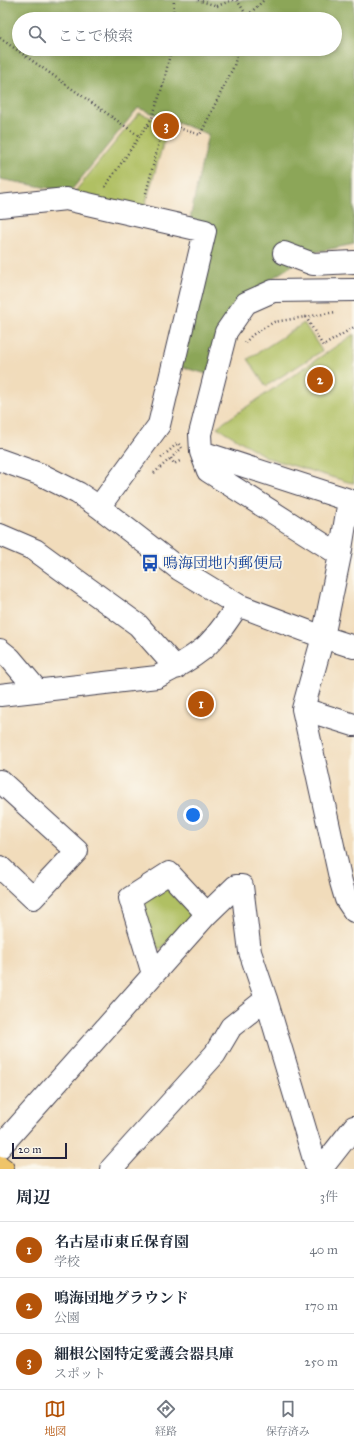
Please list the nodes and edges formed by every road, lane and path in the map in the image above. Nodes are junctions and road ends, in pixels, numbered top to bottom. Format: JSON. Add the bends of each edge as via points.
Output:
{"nodes":[{"id":1,"x":174,"y":0,"type":"edge"},
{"id":2,"x":198,"y":0,"type":"edge"},
{"id":3,"x":233,"y":0,"type":"edge"},
{"id":4,"x":237,"y":0,"type":"edge"},
{"id":5,"x":264,"y":0,"type":"edge"},
{"id":6,"x":173,"y":12,"type":"edge"},
{"id":7,"x":244,"y":12,"type":"edge"},
{"id":8,"x":252,"y":12,"type":"edge"},
{"id":9,"x":0,"y":38,"type":"edge"},
{"id":10,"x":12,"y":46,"type":"edge"},
{"id":11,"x":26,"y":56,"type":"edge"},
{"id":12,"x":169,"y":56,"type":"edge"},
{"id":13,"x":236,"y":56,"type":"edge"},
{"id":14,"x":148,"y":125,"type":"junction"},
{"id":15,"x":162,"y":130,"type":"junction"},
{"id":16,"x":139,"y":136,"type":"junction"},
{"id":17,"x":144,"y":201,"type":"dead end"},
{"id":18,"x":0,"y":206,"type":"edge"},
{"id":19,"x":99,"y":206,"type":"junction"},
{"id":20,"x":284,"y":253,"type":"dead end"},
{"id":21,"x":354,"y":262,"type":"edge"},
{"id":22,"x":354,"y":290,"type":"edge"},
{"id":23,"x":340,"y":311,"type":"dead end"},
{"id":24,"x":306,"y":316,"type":"junction"},
{"id":25,"x":354,"y":327,"type":"edge"},
{"id":26,"x":241,"y":347,"type":"dead end"},
{"id":27,"x":201,"y":452,"type":"junction"},
{"id":28,"x":171,"y":458,"type":"junction"},
{"id":29,"x":161,"y":459,"type":"dead end"},
{"id":30,"x":0,"y":460,"type":"edge"},
{"id":31,"x":154,"y":473,"type":"dead end"},
{"id":32,"x":99,"y":507,"type":"junction"},
{"id":33,"x":0,"y":535,"type":"edge"},
{"id":34,"x":340,"y":555,"type":"junction"},
{"id":35,"x":238,"y":605,"type":"junction"},
{"id":36,"x":323,"y":637,"type":"junction"},
{"id":37,"x":354,"y":647,"type":"edge"},
{"id":38,"x":0,"y":650,"type":"edge"},
{"id":39,"x":176,"y":668,"type":"junction"},
{"id":40,"x":37,"y":690,"type":"junction"},
{"id":41,"x":0,"y":694,"type":"edge"},
{"id":42,"x":303,"y":709,"type":"junction"},
{"id":43,"x":354,"y":725,"type":"edge"},
{"id":44,"x":0,"y":781,"type":"edge"},
{"id":45,"x":0,"y":867,"type":"edge"},
{"id":46,"x":354,"y":911,"type":"edge"},
{"id":47,"x":207,"y":914,"type":"junction"},
{"id":48,"x":153,"y":974,"type":"junction"},
{"id":49,"x":266,"y":999,"type":"junction"},
{"id":50,"x":354,"y":1127,"type":"edge"},
{"id":51,"x":0,"y":1147,"type":"edge"},
{"id":52,"x":0,"y":1167,"type":"edge"},
{"id":53,"x":3,"y":1169,"type":"edge"},
{"id":54,"x":111,"y":1169,"type":"edge"},
{"id":55,"x":317,"y":1169,"type":"edge"},
{"id":56,"x":321,"y":1169,"type":"edge"}],
"edges":[{"from":1,"to":6,"type":"path"},
{"from":2,"to":3,"type":"path","via":[[217,6]]},
{"from":4,"to":7,"type":"path"},
{"from":5,"to":8,"type":"path"},
{"from":9,"to":10,"type":"path"},
{"from":11,"to":16,"type":"path"},
{"from":12,"to":14,"type":"path","via":[[164,82]]},
{"from":13,"to":15,"type":"path","via":[[234,66],[200,135],[164,123]]},
{"from":14,"to":15,"type":"path"},
{"from":14,"to":16,"type":"path"},
{"from":15,"to":17,"type":"path"},
{"from":16,"to":19,"type":"path","via":[[103,190]]},
{"from":18,"to":19,"type":"street","via":[[66,199]]},
{"from":19,"to":32,"type":"street","via":[[205,231],[159,424]]},
{"from":20,"to":21,"type":"street","via":[[313,264]]},
{"from":22,"to":27,"type":"street","via":[[273,291],[246,303],[226,332],[200,434]]},
{"from":23,"to":24,"type":"path"},
{"from":24,"to":25,"type":"path","via":[[323,346]]},
{"from":24,"to":26,"type":"path","via":[[274,322],[252,335]]},
{"from":27,"to":28,"type":"path","via":[[174,464]]},
{"from":27,"to":34,"type":"street","via":[[208,471]]},
{"from":27,"to":34,"type":"street","via":[[349,500]]},
{"from":28,"to":29,"type":"path","via":[[182,448],[178,443]]},
{"from":28,"to":31,"type":"path"},
{"from":30,"to":32,"type":"street","via":[[42,475]]},
{"from":32,"to":35,"type":"street","via":[[179,569]]},
{"from":33,"to":39,"type":"street","via":[[35,550],[138,625]]},
{"from":34,"to":36,"type":"street"},
{"from":35,"to":36,"type":"street"},
{"from":35,"to":39,"type":"street","via":[[224,626],[204,648]]},
{"from":36,"to":37,"type":"street"},
{"from":36,"to":42,"type":"street"},
{"from":38,"to":40,"type":"street"},
{"from":39,"to":40,"type":"street","via":[[157,677]]},
{"from":40,"to":41,"type":"street"},
{"from":42,"to":43,"type":"street"},
{"from":42,"to":46,"type":"street","via":[[341,882],[346,899]]},
{"from":44,"to":45,"type":"street","via":[[77,850],[33,898]]},
{"from":47,"to":48,"type":"street"},
{"from":47,"to":48,"type":"street","via":[[169,873],[130,898]]},
{"from":47,"to":49,"type":"street","via":[[236,886],[242,886],[250,952]]},
{"from":48,"to":51,"type":"street"},
{"from":49,"to":54,"type":"street","via":[[231,1027],[215,1054]]},
{"from":49,"to":55,"type":"street"},
{"from":50,"to":56,"type":"street"},
{"from":52,"to":53,"type":"main road"}]}
